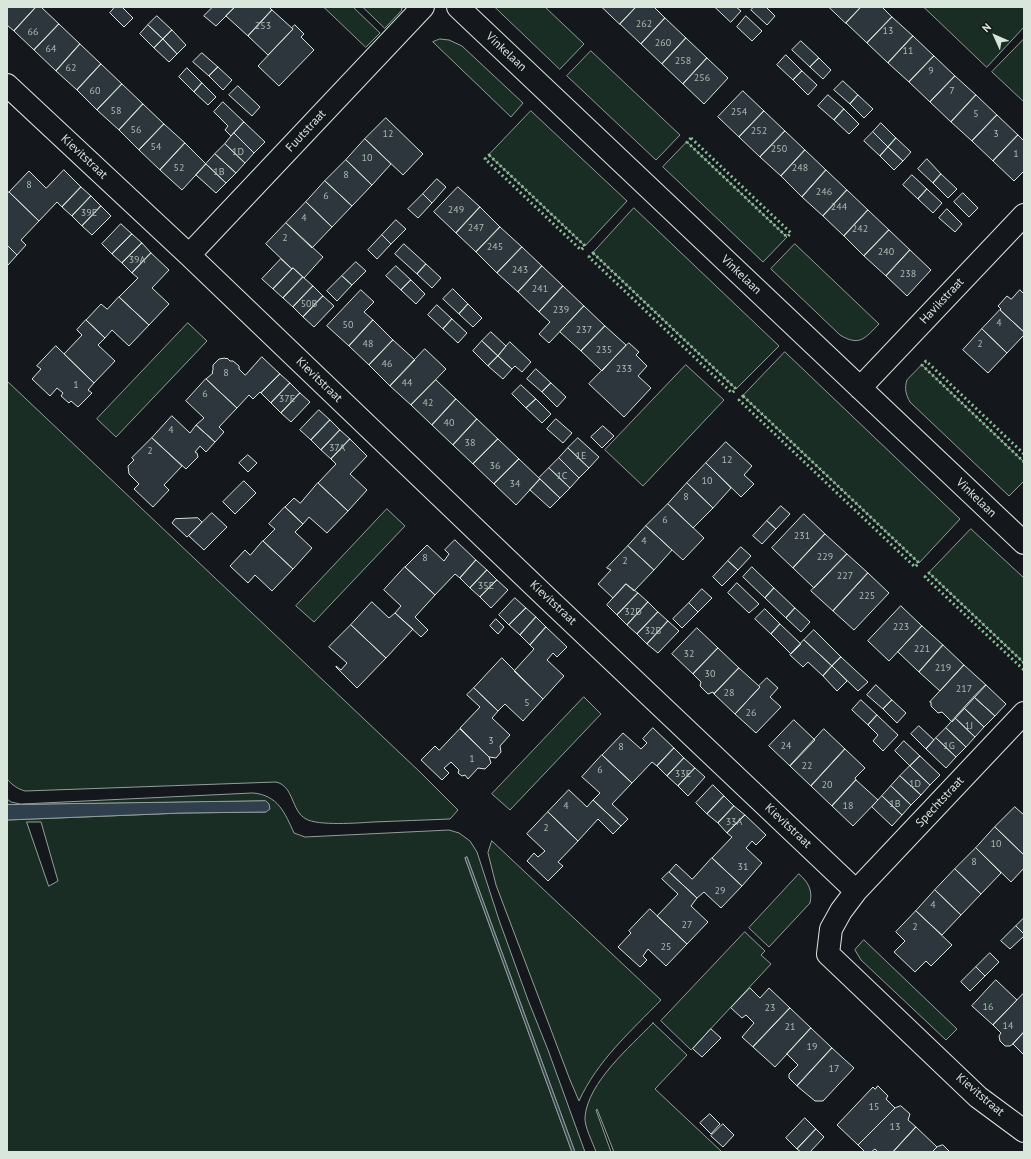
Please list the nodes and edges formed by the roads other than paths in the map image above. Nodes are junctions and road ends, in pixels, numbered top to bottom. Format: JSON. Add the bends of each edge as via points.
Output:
{"nodes":[{"id":1,"x":423,"y":7,"type":"edge"},
{"id":2,"x":458,"y":7,"type":"edge"},
{"id":3,"x":7,"y":85,"type":"edge"},
{"id":4,"x":1024,"y":215,"type":"edge"},
{"id":5,"x":189,"y":256,"type":"junction"},
{"id":6,"x":860,"y":388,"type":"junction"},
{"id":7,"x":1024,"y":543,"type":"edge"},
{"id":8,"x":1024,"y":713,"type":"edge"},
{"id":9,"x":856,"y":891,"type":"junction"},
{"id":10,"x":1024,"y":1131,"type":"edge"}],
"edges":[{"from":1,"to":5,"type":"street","name":"Fuutstraat"},
{"from":2,"to":6,"type":"street","name":"Vinkelaan"},
{"from":3,"to":5,"type":"street","name":"Kievitstraat"},
{"from":4,"to":6,"type":"street","name":"Havikstraat"},
{"from":5,"to":9,"type":"street","name":"Kievitstraat"},
{"from":6,"to":7,"type":"street","name":"Vinkelaan"},
{"from":8,"to":9,"type":"street","name":"Spechtstraat"},
{"from":9,"to":10,"type":"street","name":"Kievitstraat","via":[[831,929],[828,954],[978,1097]]}]}
